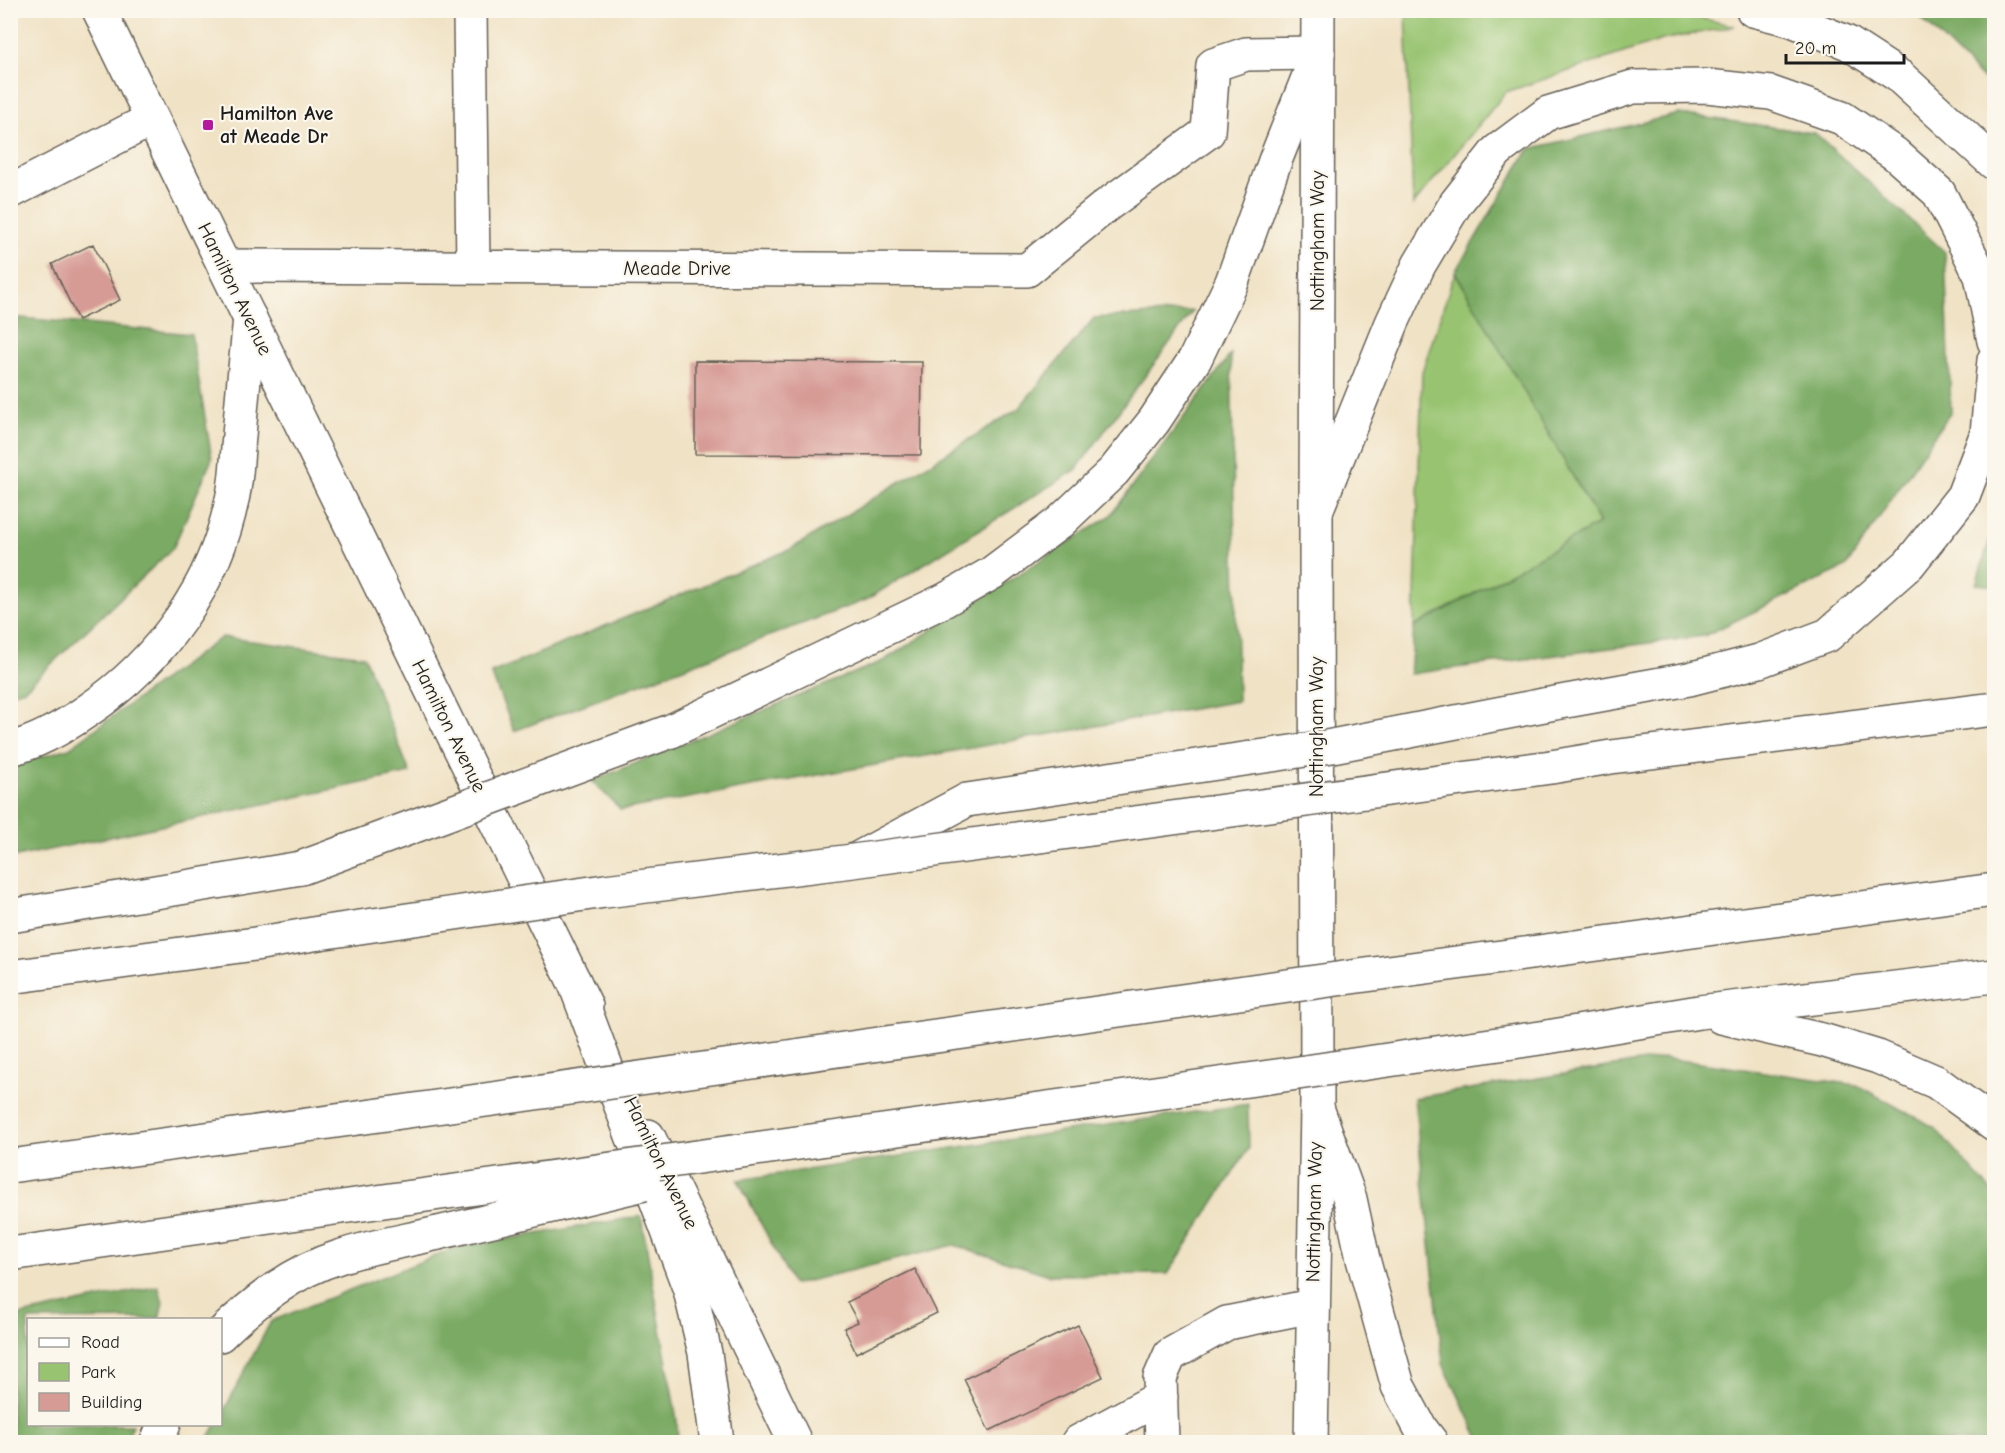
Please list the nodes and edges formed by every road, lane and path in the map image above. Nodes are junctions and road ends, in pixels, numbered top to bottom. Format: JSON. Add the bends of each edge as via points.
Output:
{"nodes":[{"id":1,"x":99,"y":10,"type":"edge"},
{"id":2,"x":470,"y":10,"type":"edge"},
{"id":3,"x":1318,"y":10,"type":"edge"},
{"id":4,"x":1753,"y":10,"type":"edge"},
{"id":5,"x":1318,"y":53,"type":"junction"},
{"id":6,"x":152,"y":119,"type":"junction"},
{"id":7,"x":1995,"y":164,"type":"edge"},
{"id":8,"x":10,"y":192,"type":"edge"},
{"id":9,"x":224,"y":266,"type":"junction"},
{"id":10,"x":473,"y":267,"type":"junction"},
{"id":11,"x":250,"y":318,"type":"junction"},
{"id":12,"x":1995,"y":341,"type":"edge"},
{"id":13,"x":1995,"y":360,"type":"edge"},
{"id":14,"x":1316,"y":511,"type":"junction"},
{"id":15,"x":1995,"y":709,"type":"edge"},
{"id":16,"x":10,"y":749,"type":"edge"},
{"id":17,"x":853,"y":861,"type":"junction"},
{"id":18,"x":1995,"y":890,"type":"edge"},
{"id":19,"x":10,"y":916,"type":"edge"},
{"id":20,"x":1995,"y":976,"type":"edge"},
{"id":21,"x":10,"y":977,"type":"edge"},
{"id":22,"x":574,"y":981,"type":"junction"},
{"id":23,"x":1699,"y":1012,"type":"junction"},
{"id":24,"x":1317,"y":1108,"type":"junction"},
{"id":25,"x":1995,"y":1124,"type":"edge"},
{"id":26,"x":844,"y":1136,"type":"junction"},
{"id":27,"x":10,"y":1166,"type":"edge"},
{"id":28,"x":10,"y":1254,"type":"edge"},
{"id":29,"x":1312,"y":1306,"type":"junction"},
{"id":30,"x":222,"y":1333,"type":"edge"},
{"id":31,"x":1161,"y":1397,"type":"junction"},
{"id":32,"x":164,"y":1426,"type":"edge"},
{"id":33,"x":157,"y":1443,"type":"edge"},
{"id":34,"x":717,"y":1443,"type":"edge"},
{"id":35,"x":795,"y":1443,"type":"edge"},
{"id":36,"x":1078,"y":1443,"type":"edge"},
{"id":37,"x":1162,"y":1443,"type":"edge"},
{"id":38,"x":1311,"y":1443,"type":"edge"},
{"id":39,"x":1431,"y":1443,"type":"edge"}],
"edges":[{"from":1,"to":6,"type":"main road","name":"Hamilton Avenue"},
{"from":2,"to":10,"type":"main road"},
{"from":3,"to":5,"type":"main road","name":"Nottingham Way"},
{"from":4,"to":7,"type":"main road","via":[[1792,20],[1848,43],[1899,76]]},
{"from":5,"to":10,"type":"main road","name":"Meade Drive","via":[[1246,54],[1213,65],[1208,132],[1107,205],[1027,270]]},
{"from":5,"to":14,"type":"main road","name":"Nottingham Way"},
{"from":5,"to":19,"type":"main road","bridge":true,"via":[[1232,282],[1195,359],[1154,421],[1114,471],[1060,522],[992,573],[935,605],[671,731],[301,868]]},
{"from":6,"to":8,"type":"main road"},
{"from":6,"to":9,"type":"main road","name":"Hamilton Avenue"},
{"from":9,"to":10,"type":"main road","name":"Meade Drive"},
{"from":9,"to":11,"type":"main road","name":"Hamilton Avenue"},
{"from":11,"to":16,"type":"main road","via":[[233,495],[217,551],[191,604],[161,648],[114,693],[66,726]]},
{"from":11,"to":22,"type":"main road","name":"Hamilton Avenue"},
{"from":12,"to":14,"type":"main road","via":[[1982,276],[1939,193],[1895,154],[1842,118],[1771,93],[1707,86],[1633,87],[1548,113],[1497,151],[1456,204],[1419,265],[1392,323]]},
{"from":13,"to":17,"type":"main road","bridge":true,"via":[[1987,433],[1963,496],[1909,564],[1828,635],[1759,661],[1689,679],[1332,746],[968,800]]},
{"from":14,"to":24,"type":"main road","name":"Nottingham Way"},
{"from":15,"to":17,"type":"main road","bridge":true,"via":[[1611,757]]},
{"from":17,"to":21,"type":"main road","bridge":true,"via":[[605,891]]},
{"from":18,"to":27,"type":"main road","bridge":true},
{"from":20,"to":23,"type":"main road"},
{"from":22,"to":34,"type":"main road","via":[[690,1290],[705,1353]]},
{"from":22,"to":35,"type":"main road","name":"Hamilton Avenue"},
{"from":23,"to":25,"type":"main road","via":[[1878,1057],[1936,1082]]},
{"from":23,"to":26,"type":"main road","bridge":true},
{"from":24,"to":29,"type":"main road","name":"Nottingham Way"},
{"from":24,"to":39,"type":"main road","via":[[1350,1199],[1398,1386]]},
{"from":26,"to":28,"type":"main road","bridge":true},
{"from":26,"to":30,"type":"main road","bridge":true,"via":[[338,1257],[292,1278],[250,1306]]},
{"from":29,"to":31,"type":"main road","via":[[1227,1323],[1170,1355],[1160,1378]]},
{"from":29,"to":38,"type":"main road","name":"Nottingham Way"},
{"from":31,"to":36,"type":"main road"},
{"from":31,"to":37,"type":"main road"},
{"from":32,"to":33,"type":"main road"}]}
